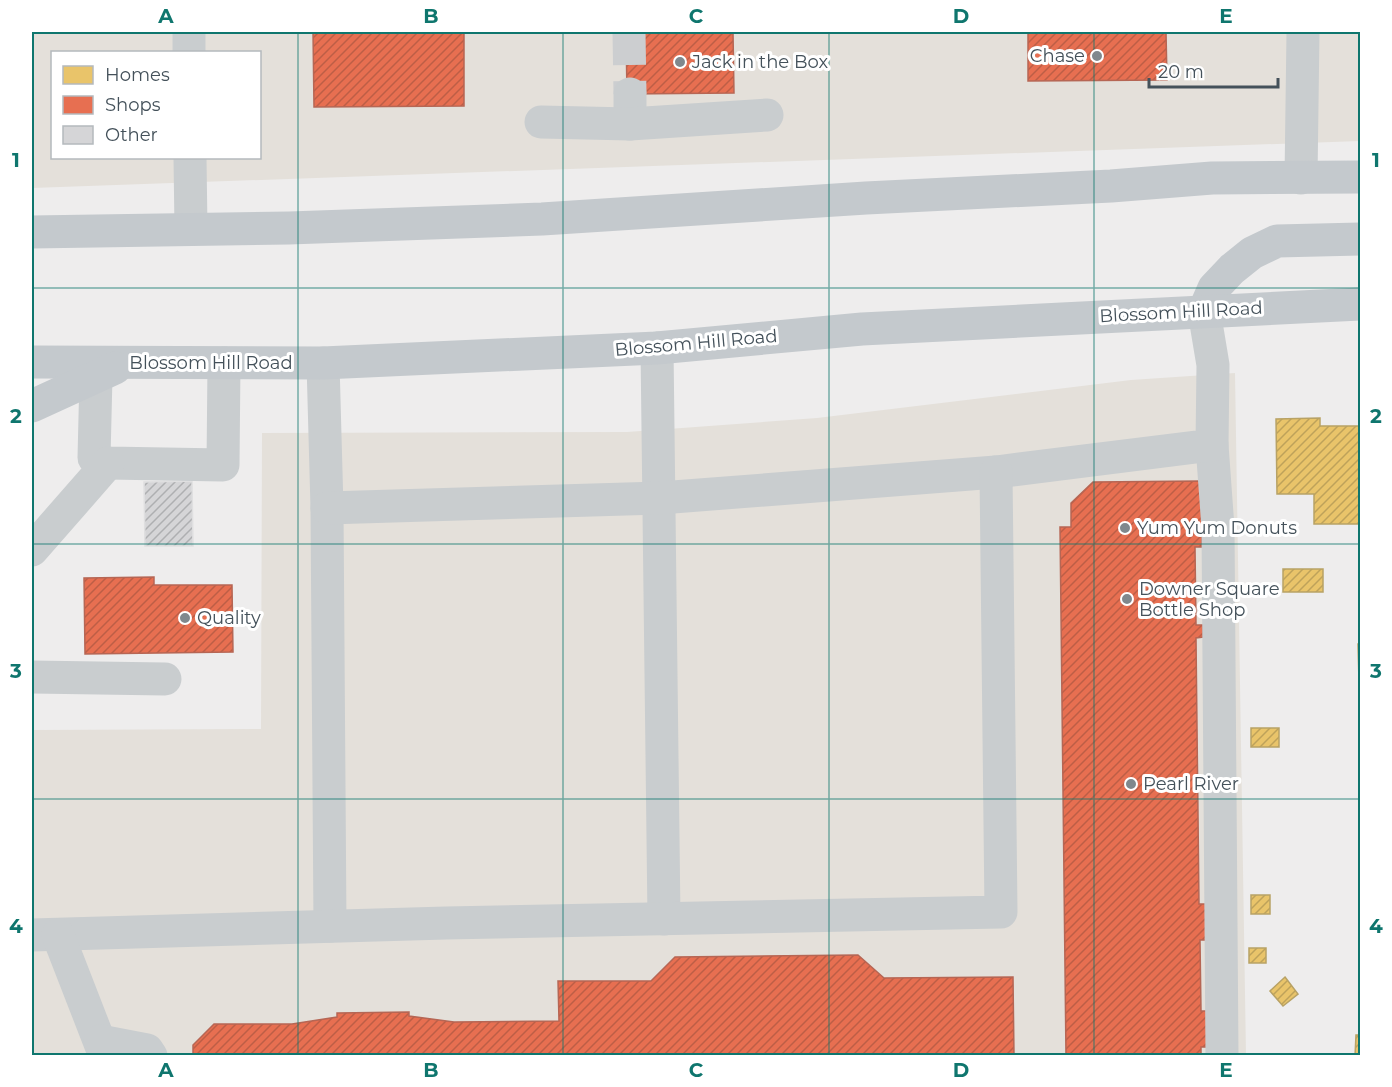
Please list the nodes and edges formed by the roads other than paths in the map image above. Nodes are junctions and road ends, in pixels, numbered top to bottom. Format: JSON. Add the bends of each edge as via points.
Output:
{"nodes":[{"id":1,"x":189,"y":32,"type":"edge"},
{"id":2,"x":1303,"y":32,"type":"edge"},
{"id":3,"x":189,"y":51,"type":"edge"},
{"id":4,"x":767,"y":115,"type":"dead end"},
{"id":5,"x":541,"y":122,"type":"dead end"},
{"id":6,"x":190,"y":159,"type":"edge"},
{"id":7,"x":1360,"y":177,"type":"edge"},
{"id":8,"x":1301,"y":178,"type":"junction"},
{"id":9,"x":32,"y":208,"type":"edge"},
{"id":10,"x":191,"y":230,"type":"junction"},
{"id":11,"x":32,"y":232,"type":"edge"},
{"id":12,"x":77,"y":232,"type":"junction"},
{"id":13,"x":1360,"y":239,"type":"edge"},
{"id":14,"x":1360,"y":304,"type":"edge"},
{"id":15,"x":1204,"y":311,"type":"junction"},
{"id":16,"x":657,"y":348,"type":"junction"},
{"id":17,"x":32,"y":362,"type":"edge"},
{"id":18,"x":127,"y":363,"type":"junction"},
{"id":19,"x":224,"y":363,"type":"junction"},
{"id":20,"x":323,"y":363,"type":"junction"},
{"id":21,"x":96,"y":376,"type":"junction"},
{"id":22,"x":32,"y":406,"type":"edge"},
{"id":23,"x":1212,"y":445,"type":"junction"},
{"id":24,"x":108,"y":463,"type":"junction"},
{"id":25,"x":996,"y":472,"type":"junction"},
{"id":26,"x":660,"y":498,"type":"junction"},
{"id":27,"x":327,"y":508,"type":"junction"},
{"id":28,"x":32,"y":550,"type":"edge"},
{"id":29,"x":32,"y":677,"type":"edge"},
{"id":30,"x":165,"y":680,"type":"dead end"},
{"id":31,"x":664,"y":919,"type":"junction"},
{"id":32,"x":330,"y":926,"type":"junction"},
{"id":33,"x":45,"y":935,"type":"edge"},
{"id":34,"x":102,"y":1048,"type":"edge"},
{"id":35,"x":151,"y":1056,"type":"edge"},
{"id":36,"x":1222,"y":1056,"type":"edge"}],
"edges":[{"from":1,"to":3,"type":"lane"},
{"from":2,"to":8,"type":"lane"},
{"from":4,"to":5,"type":"lane","via":[[630,109]]},
{"from":6,"to":10,"type":"lane"},
{"from":7,"to":8,"type":"main road"},
{"from":8,"to":10,"type":"main road","via":[[1212,178],[542,219]]},
{"from":9,"to":12,"type":"main road"},
{"from":10,"to":12,"type":"main road"},
{"from":11,"to":12,"type":"main road"},
{"from":13,"to":15,"type":"main road","via":[[1276,241],[1232,269],[1214,288]]},
{"from":14,"to":15,"type":"main road","name":"Blossom Hill Road"},
{"from":15,"to":16,"type":"main road","name":"Blossom Hill Road","via":[[862,329]]},
{"from":15,"to":23,"type":"lane","via":[[1213,365]]},
{"from":16,"to":20,"type":"main road","name":"Blossom Hill Road"},
{"from":16,"to":26,"type":"lane"},
{"from":17,"to":18,"type":"main road","name":"Blossom Hill Road"},
{"from":18,"to":19,"type":"main road","name":"Blossom Hill Road"},
{"from":18,"to":21,"type":"main road"},
{"from":19,"to":20,"type":"main road","name":"Blossom Hill Road"},
{"from":19,"to":24,"type":"lane","via":[[223,465]]},
{"from":20,"to":27,"type":"lane"},
{"from":21,"to":22,"type":"main road"},
{"from":21,"to":24,"type":"lane","via":[[94,458]]},
{"from":23,"to":25,"type":"lane"},
{"from":23,"to":36,"type":"lane","via":[[1218,528]]},
{"from":24,"to":28,"type":"lane"},
{"from":25,"to":26,"type":"lane"},
{"from":25,"to":31,"type":"lane","via":[[1001,912]]},
{"from":26,"to":27,"type":"lane"},
{"from":26,"to":31,"type":"lane"},
{"from":27,"to":32,"type":"lane"},
{"from":29,"to":30,"type":"lane"},
{"from":31,"to":32,"type":"lane"},
{"from":32,"to":33,"type":"lane"},
{"from":33,"to":34,"type":"lane"},
{"from":34,"to":35,"type":"lane","via":[[147,1050]]}]}
